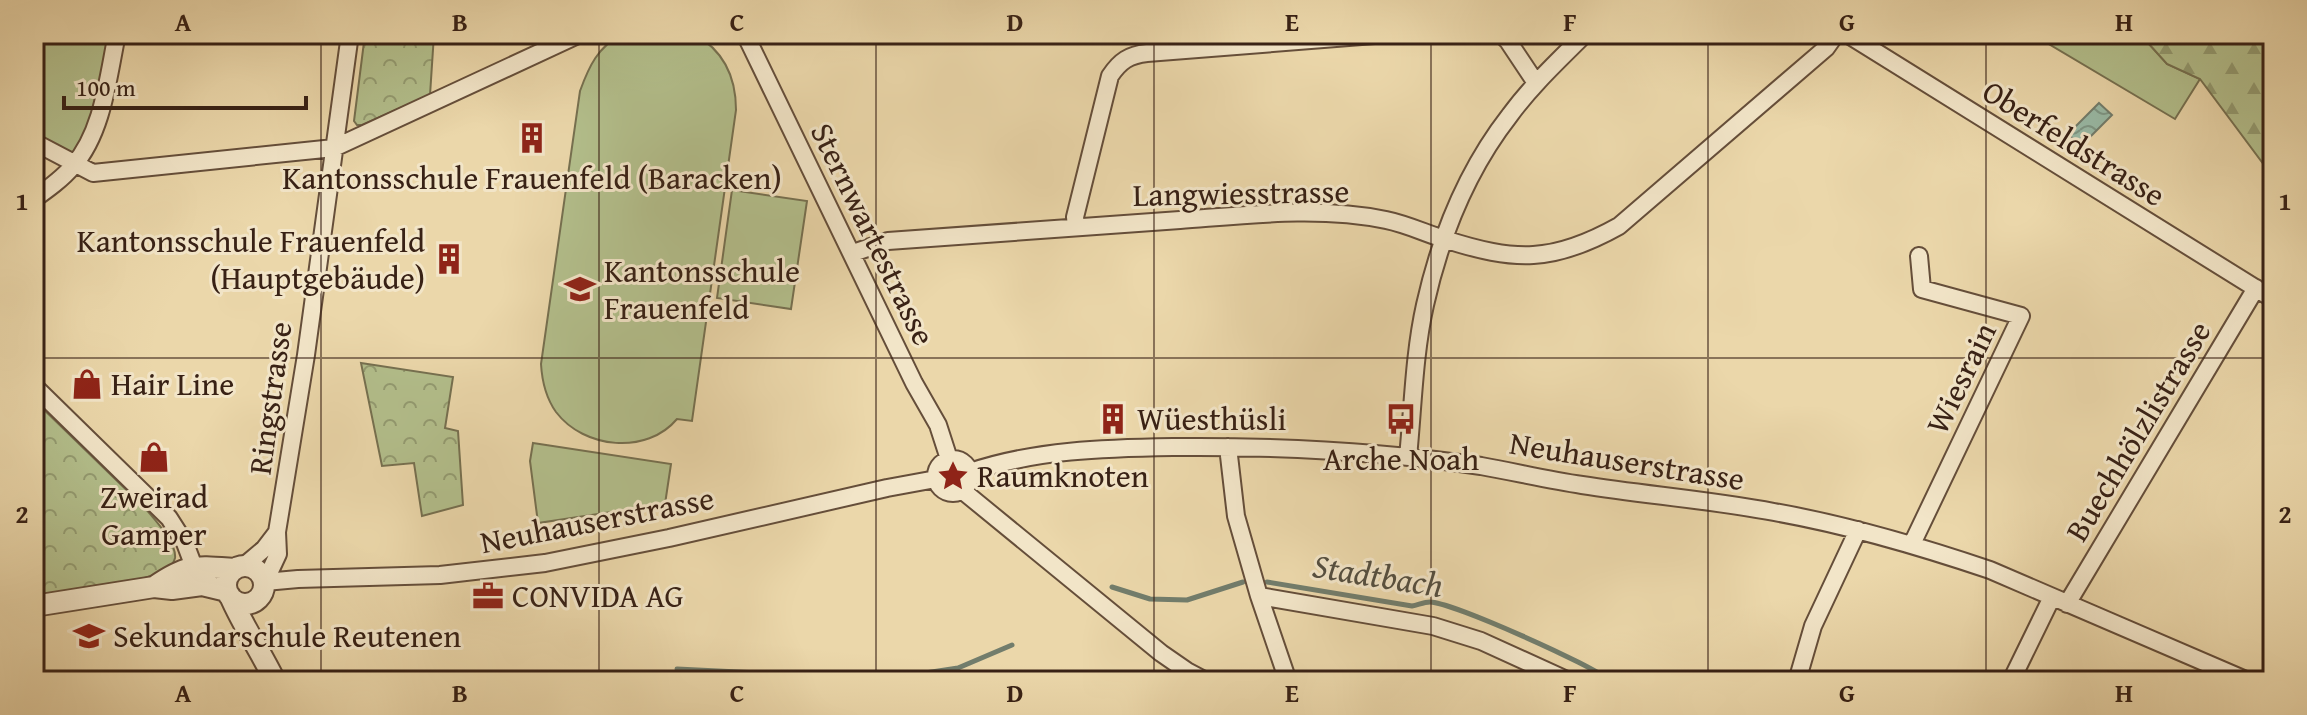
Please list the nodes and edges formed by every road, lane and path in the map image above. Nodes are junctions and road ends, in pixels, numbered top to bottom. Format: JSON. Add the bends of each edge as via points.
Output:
{"nodes":[{"id":1,"x":117,"y":34,"type":"edge"},
{"id":2,"x":350,"y":34,"type":"edge"},
{"id":3,"x":580,"y":34,"type":"edge"},
{"id":4,"x":745,"y":34,"type":"edge"},
{"id":5,"x":1387,"y":34,"type":"edge"},
{"id":6,"x":1501,"y":34,"type":"edge"},
{"id":7,"x":1585,"y":34,"type":"edge"},
{"id":8,"x":1836,"y":34,"type":"edge"},
{"id":9,"x":1847,"y":34,"type":"edge"},
{"id":10,"x":1536,"y":83,"type":"junction"},
{"id":11,"x":34,"y":142,"type":"edge"},
{"id":12,"x":334,"y":148,"type":"junction"},
{"id":13,"x":75,"y":164,"type":"junction"},
{"id":14,"x":34,"y":199,"type":"edge"},
{"id":15,"x":1076,"y":227,"type":"junction"},
{"id":16,"x":1443,"y":239,"type":"junction"},
{"id":17,"x":853,"y":253,"type":"junction"},
{"id":18,"x":1919,"y":256,"type":"dead end"},
{"id":19,"x":2256,"y":288,"type":"junction"},
{"id":20,"x":2273,"y":299,"type":"edge"},
{"id":21,"x":34,"y":386,"type":"edge"},
{"id":22,"x":1228,"y":447,"type":"junction"},
{"id":23,"x":1408,"y":457,"type":"junction"},
{"id":24,"x":949,"y":459,"type":"junction"},
{"id":25,"x":970,"y":472,"type":"junction"},
{"id":26,"x":936,"y":479,"type":"junction"},
{"id":27,"x":963,"y":491,"type":"junction"},
{"id":28,"x":1858,"y":530,"type":"junction"},
{"id":29,"x":277,"y":532,"type":"junction"},
{"id":30,"x":1912,"y":544,"type":"junction"},
{"id":31,"x":278,"y":554,"type":"junction"},
{"id":32,"x":240,"y":567,"type":"junction"},
{"id":33,"x":198,"y":576,"type":"junction"},
{"id":34,"x":298,"y":579,"type":"junction"},
{"id":35,"x":261,"y":591,"type":"junction"},
{"id":36,"x":229,"y":594,"type":"junction"},
{"id":37,"x":1259,"y":596,"type":"junction"},
{"id":38,"x":2060,"y":600,"type":"junction"},
{"id":39,"x":34,"y":606,"type":"edge"},
{"id":40,"x":256,"y":642,"type":"junction"},
{"id":41,"x":1184,"y":676,"type":"edge"},
{"id":42,"x":275,"y":681,"type":"edge"},
{"id":43,"x":1206,"y":681,"type":"edge"},
{"id":44,"x":1288,"y":681,"type":"edge"},
{"id":45,"x":1569,"y":681,"type":"edge"},
{"id":46,"x":1797,"y":681,"type":"edge"},
{"id":47,"x":2011,"y":681,"type":"edge"},
{"id":48,"x":2248,"y":681,"type":"edge"}],
"edges":[{"from":1,"to":13,"type":"street","via":[[98,123]]},
{"from":2,"to":12,"type":"street","name":"Ringstrasse"},
{"from":3,"to":12,"type":"street"},
{"from":4,"to":17,"type":"street","name":"Sternwartestrasse"},
{"from":5,"to":15,"type":"street","via":[[1147,53],[1119,62],[1110,76]]},
{"from":6,"to":10,"type":"street"},
{"from":7,"to":10,"type":"street"},
{"from":8,"to":16,"type":"street","name":"Langwiesstrasse","via":[[1695,161],[1600,237],[1528,256],[1488,253]]},
{"from":9,"to":19,"type":"street","name":"Oberfeldstrasse"},
{"from":10,"to":16,"type":"street","via":[[1485,152]]},
{"from":11,"to":13,"type":"street"},
{"from":12,"to":13,"type":"street","via":[[93,173]]},
{"from":12,"to":29,"type":"street","name":"Ringstrasse"},
{"from":13,"to":14,"type":"street"},
{"from":15,"to":16,"type":"street","name":"Langwiesstrasse","via":[[1324,213],[1387,220]]},
{"from":15,"to":17,"type":"street","name":"Langwiesstrasse","via":[[888,241]]},
{"from":16,"to":23,"type":"street","via":[[1425,306]]},
{"from":17,"to":24,"type":"street","name":"Sternwartestrasse","via":[[938,425]]},
{"from":18,"to":30,"type":"street","name":"Wiesrain","via":[[1922,289],[2021,316]]},
{"from":19,"to":20,"type":"street","name":"Oberfeldstrasse"},
{"from":19,"to":38,"type":"street","name":"Buechhölzlistrasse"},
{"from":21,"to":33,"type":"street","via":[[169,518]]},
{"from":22,"to":23,"type":"street","name":"Neuhauserstrasse"},
{"from":22,"to":25,"type":"street","name":"Neuhauserstrasse","via":[[1103,448],[1009,460]]},
{"from":22,"to":37,"type":"street","via":[[1236,516]]},
{"from":23,"to":28,"type":"street","name":"Neuhauserstrasse","via":[[1738,506]]},
{"from":24,"to":25,"type":"street","via":[[962,461]]},
{"from":24,"to":26,"type":"street","via":[[938,466]]},
{"from":25,"to":27,"type":"street"},
{"from":26,"to":27,"type":"street","via":[[946,493]]},
{"from":26,"to":34,"type":"street","name":"Neuhauserstrasse","via":[[545,563],[440,575]]},
{"from":27,"to":41,"type":"street"},
{"from":28,"to":30,"type":"street","name":"Neuhauserstrasse"},
{"from":28,"to":46,"type":"street","via":[[1813,626]]},
{"from":29,"to":31,"type":"street","name":"Ringstrasse"},
{"from":29,"to":32,"type":"street"},
{"from":30,"to":38,"type":"street","name":"Neuhauserstrasse"},
{"from":31,"to":34,"type":"street"},
{"from":31,"to":35,"type":"street","name":"Ringstrasse"},
{"from":32,"to":33,"type":"street"},
{"from":32,"to":35,"type":"street","via":[[258,570]]},
{"from":32,"to":36,"type":"street","via":[[227,579]]},
{"from":33,"to":36,"type":"street"},
{"from":33,"to":39,"type":"street","via":[[172,589],[154,587]]},
{"from":34,"to":35,"type":"street","name":"Neuhauserstrasse"},
{"from":35,"to":36,"type":"street","via":[[253,603],[240,603]]},
{"from":35,"to":40,"type":"street"},
{"from":36,"to":40,"type":"street"},
{"from":37,"to":44,"type":"street"},
{"from":37,"to":45,"type":"street","via":[[1433,626],[1481,641]]},
{"from":38,"to":47,"type":"street","name":"Buechhölzlistrasse"},
{"from":38,"to":48,"type":"street","name":"Neuhauserstrasse"},
{"from":40,"to":42,"type":"street"},
{"from":41,"to":43,"type":"street"}]}
